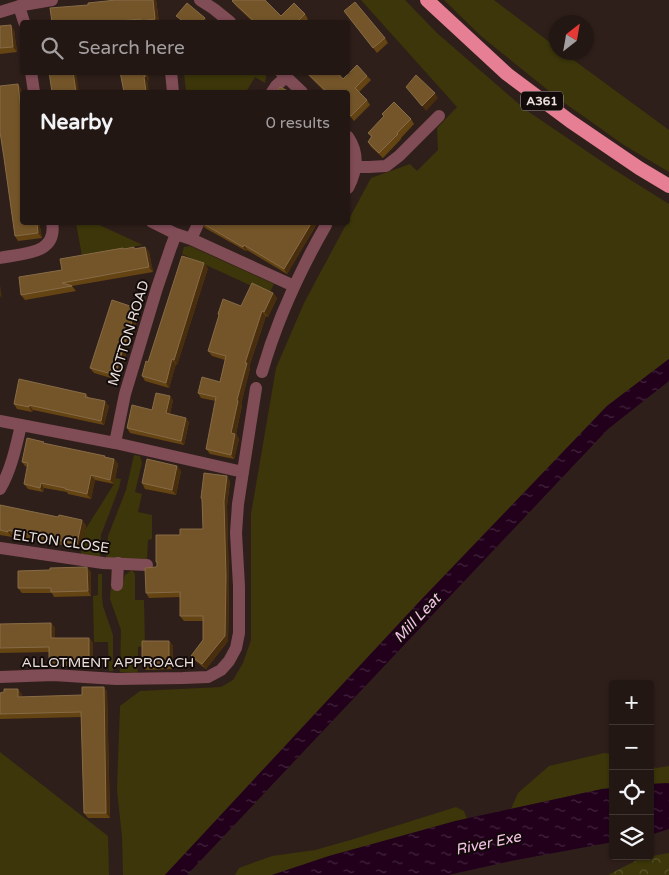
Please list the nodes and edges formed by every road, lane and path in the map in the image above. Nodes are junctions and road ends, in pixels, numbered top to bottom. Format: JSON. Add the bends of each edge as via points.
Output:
{"nodes":[{"id":1,"x":52,"y":0,"type":"edge"},
{"id":2,"x":200,"y":0,"type":"edge"},
{"id":3,"x":427,"y":0,"type":"edge"},
{"id":4,"x":19,"y":6,"type":"junction"},
{"id":5,"x":0,"y":12,"type":"edge"},
{"id":6,"x":23,"y":20,"type":"edge"},
{"id":7,"x":226,"y":20,"type":"edge"},
{"id":8,"x":31,"y":75,"type":"edge"},
{"id":9,"x":171,"y":75,"type":"edge"},
{"id":10,"x":283,"y":75,"type":"edge"},
{"id":11,"x":34,"y":90,"type":"edge"},
{"id":12,"x":173,"y":90,"type":"edge"},
{"id":13,"x":273,"y":90,"type":"edge"},
{"id":14,"x":300,"y":90,"type":"edge"},
{"id":15,"x":439,"y":116,"type":"dead end"},
{"id":16,"x":350,"y":140,"type":"edge"},
{"id":17,"x":356,"y":167,"type":"junction"},
{"id":18,"x":350,"y":184,"type":"edge"},
{"id":19,"x":669,"y":186,"type":"edge"},
{"id":20,"x":52,"y":225,"type":"edge"},
{"id":21,"x":158,"y":225,"type":"edge"},
{"id":22,"x":198,"y":225,"type":"edge"},
{"id":23,"x":326,"y":225,"type":"dead end"},
{"id":24,"x":176,"y":234,"type":"junction"},
{"id":25,"x":191,"y":239,"type":"junction"},
{"id":26,"x":0,"y":258,"type":"edge"},
{"id":27,"x":294,"y":286,"type":"junction"},
{"id":28,"x":262,"y":372,"type":"dead end"},
{"id":29,"x":256,"y":388,"type":"dead end"},
{"id":30,"x":0,"y":421,"type":"edge"},
{"id":31,"x":21,"y":425,"type":"junction"},
{"id":32,"x":115,"y":443,"type":"junction"},
{"id":33,"x":243,"y":472,"type":"junction"},
{"id":34,"x":0,"y":489,"type":"edge"},
{"id":35,"x":0,"y":548,"type":"edge"},
{"id":36,"x":118,"y":564,"type":"junction"},
{"id":37,"x":147,"y":565,"type":"dead end"},
{"id":38,"x":117,"y":585,"type":"dead end"},
{"id":39,"x":0,"y":677,"type":"edge"}],
"edges":[{"from":1,"to":4,"type":"street"},
{"from":2,"to":7,"type":"street"},
{"from":3,"to":19,"type":"highway","number":"A361","via":[[507,74],[570,121]]},
{"from":4,"to":5,"type":"street"},
{"from":4,"to":6,"type":"street"},
{"from":8,"to":11,"type":"street"},
{"from":9,"to":12,"type":"street"},
{"from":10,"to":13,"type":"street"},
{"from":10,"to":14,"type":"street"},
{"from":15,"to":17,"type":"street","via":[[386,166]]},
{"from":16,"to":17,"type":"street"},
{"from":17,"to":18,"type":"street"},
{"from":20,"to":26,"type":"street","via":[[52,237],[47,246],[39,251]]},
{"from":21,"to":24,"type":"street"},
{"from":22,"to":25,"type":"street"},
{"from":23,"to":27,"type":"street"},
{"from":24,"to":25,"type":"street"},
{"from":24,"to":32,"type":"street","name":"MOTTON ROAD","via":[[125,394]]},
{"from":25,"to":27,"type":"street"},
{"from":27,"to":28,"type":"street","via":[[278,321]]},
{"from":29,"to":33,"type":"street","name":"ALLOTMENT APPROACH"},
{"from":30,"to":31,"type":"street"},
{"from":31,"to":32,"type":"street"},
{"from":31,"to":34,"type":"street"},
{"from":32,"to":33,"type":"street"},
{"from":33,"to":39,"type":"street","name":"ALLOTMENT APPROACH","via":[[236,533],[238,633],[236,648],[221,670],[208,677],[183,678]]},
{"from":35,"to":36,"type":"street","name":"ELTON CLOSE"},
{"from":36,"to":37,"type":"street","name":"ELTON CLOSE"},
{"from":36,"to":38,"type":"street","name":"ELTON CLOSE"}]}
